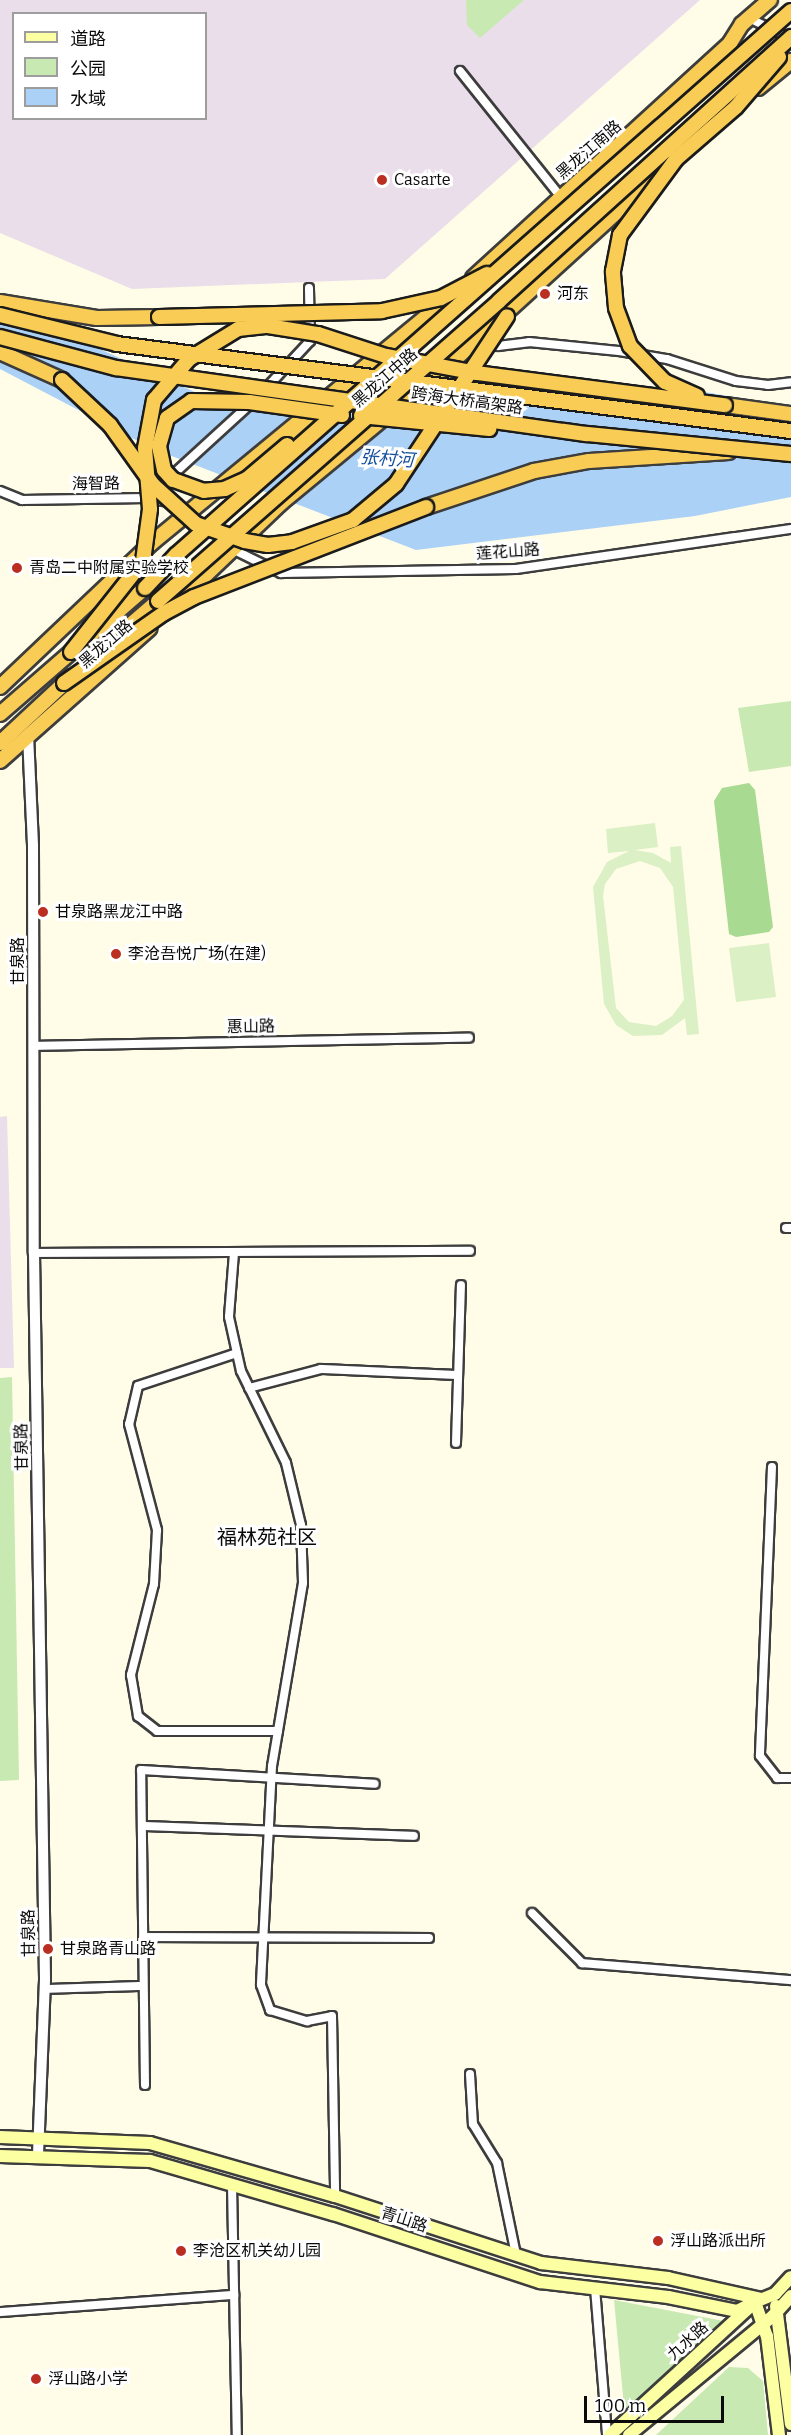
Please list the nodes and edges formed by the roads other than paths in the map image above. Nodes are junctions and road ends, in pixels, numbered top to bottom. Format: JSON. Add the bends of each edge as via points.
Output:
{"nodes":[{"id":1,"x":770,"y":0,"type":"edge"},
{"id":2,"x":791,"y":11,"type":"edge"},
{"id":3,"x":749,"y":18,"type":"junction"},
{"id":4,"x":791,"y":40,"type":"edge"},
{"id":5,"x":791,"y":61,"type":"edge"},
{"id":6,"x":460,"y":70,"type":"dead end"},
{"id":7,"x":676,"y":159,"type":"junction"},
{"id":8,"x":561,"y":196,"type":"junction"},
{"id":9,"x":517,"y":255,"type":"junction"},
{"id":10,"x":309,"y":288,"type":"dead end"},
{"id":11,"x":0,"y":303,"type":"edge"},
{"id":12,"x":0,"y":315,"type":"edge"},
{"id":13,"x":423,"y":318,"type":"joint"},
{"id":14,"x":0,"y":338,"type":"edge"},
{"id":15,"x":471,"y":343,"type":"junction"},
{"id":16,"x":0,"y":352,"type":"edge"},
{"id":17,"x":388,"y":371,"type":"junction"},
{"id":18,"x":791,"y":382,"type":"edge"},
{"id":19,"x":725,"y":405,"type":"junction"},
{"id":20,"x":791,"y":414,"type":"edge"},
{"id":21,"x":791,"y":431,"type":"edge"},
{"id":22,"x":586,"y":434,"type":"junction"},
{"id":23,"x":762,"y":451,"type":"junction"},
{"id":24,"x":791,"y":454,"type":"edge"},
{"id":25,"x":0,"y":491,"type":"edge"},
{"id":26,"x":146,"y":498,"type":"junction"},
{"id":27,"x":191,"y":510,"type":"junction"},
{"id":28,"x":791,"y":529,"type":"edge"},
{"id":29,"x":231,"y":549,"type":"junction"},
{"id":30,"x":72,"y":652,"type":"junction"},
{"id":31,"x":64,"y":683,"type":"junction"},
{"id":32,"x":0,"y":687,"type":"edge"},
{"id":33,"x":0,"y":714,"type":"edge"},
{"id":34,"x":28,"y":735,"type":"junction"},
{"id":35,"x":0,"y":742,"type":"edge"},
{"id":36,"x":0,"y":761,"type":"edge"},
{"id":37,"x":469,"y":1038,"type":"dead end"},
{"id":38,"x":33,"y":1046,"type":"junction"},
{"id":39,"x":470,"y":1251,"type":"dead end"},
{"id":40,"x":34,"y":1253,"type":"junction"},
{"id":41,"x":234,"y":1253,"type":"junction"},
{"id":42,"x":460,"y":1285,"type":"dead end"},
{"id":43,"x":237,"y":1353,"type":"junction"},
{"id":44,"x":458,"y":1375,"type":"junction"},
{"id":45,"x":249,"y":1388,"type":"junction"},
{"id":46,"x":456,"y":1443,"type":"dead end"},
{"id":47,"x":772,"y":1467,"type":"dead end"},
{"id":48,"x":278,"y":1731,"type":"junction"},
{"id":49,"x":272,"y":1778,"type":"junction"},
{"id":50,"x":791,"y":1778,"type":"edge"},
{"id":51,"x":375,"y":1784,"type":"dead end"},
{"id":52,"x":142,"y":1826,"type":"junction"},
{"id":53,"x":270,"y":1831,"type":"junction"},
{"id":54,"x":414,"y":1836,"type":"dead end"},
{"id":55,"x":532,"y":1913,"type":"dead end"},
{"id":56,"x":143,"y":1937,"type":"junction"},
{"id":57,"x":429,"y":1938,"type":"dead end"},
{"id":58,"x":266,"y":1939,"type":"junction"},
{"id":59,"x":791,"y":1980,"type":"edge"},
{"id":60,"x":143,"y":1986,"type":"junction"},
{"id":61,"x":45,"y":1989,"type":"junction"},
{"id":62,"x":470,"y":2074,"type":"dead end"},
{"id":63,"x":145,"y":2085,"type":"dead end"},
{"id":64,"x":0,"y":2137,"type":"edge"},
{"id":65,"x":37,"y":2139,"type":"junction"},
{"id":66,"x":0,"y":2156,"type":"edge"},
{"id":67,"x":39,"y":2158,"type":"junction"},
{"id":68,"x":232,"y":2185,"type":"junction"},
{"id":69,"x":335,"y":2196,"type":"junction"},
{"id":70,"x":516,"y":2255,"type":"junction"},
{"id":71,"x":791,"y":2277,"type":"edge"},
{"id":72,"x":596,"y":2288,"type":"junction"},
{"id":73,"x":775,"y":2294,"type":"junction"},
{"id":74,"x":234,"y":2295,"type":"junction"},
{"id":75,"x":790,"y":2297,"type":"edge"},
{"id":76,"x":758,"y":2300,"type":"junction"},
{"id":77,"x":0,"y":2312,"type":"edge"},
{"id":78,"x":776,"y":2316,"type":"junction"},
{"id":79,"x":791,"y":2318,"type":"edge"},
{"id":80,"x":761,"y":2324,"type":"junction"},
{"id":81,"x":791,"y":2424,"type":"edge"},
{"id":82,"x":237,"y":2435,"type":"edge"},
{"id":83,"x":608,"y":2435,"type":"edge"},
{"id":84,"x":629,"y":2435,"type":"edge"},
{"id":85,"x":779,"y":2435,"type":"edge"}],
"edges":[{"from":1,"to":3,"type":"highway","name":"黑龙江南路"},
{"from":2,"to":9,"type":"highway","name":"黑龙江中路","bridge":true},
{"from":3,"to":4,"type":"street"},
{"from":3,"to":8,"type":"highway","name":"黑龙江南路","via":[[730,43]]},
{"from":4,"to":7,"type":"highway","bridge":true,"via":[[736,107]]},
{"from":4,"to":31,"type":"highway","name":"黑龙江中路","bridge":true},
{"from":5,"to":15,"type":"highway","via":[[733,107]]},
{"from":6,"to":8,"type":"street"},
{"from":7,"to":16,"type":"highway","bridge":true,"via":[[598,237],[507,316],[396,484],[353,520],[308,539],[268,545],[222,536],[196,524],[153,485],[84,398],[62,380]]},
{"from":7,"to":19,"type":"highway","bridge":true,"via":[[620,235],[613,271],[616,308],[630,346],[665,382]]},
{"from":8,"to":13,"type":"highway","name":"黑龙江南路","via":[[483,270]]},
{"from":9,"to":11,"type":"highway","bridge":true,"via":[[441,298],[382,311],[98,318]]},
{"from":9,"to":17,"type":"highway","name":"黑龙江中路","bridge":true},
{"from":10,"to":26,"type":"street","bridge":true,"via":[[312,335],[257,398]]},
{"from":12,"to":21,"type":"highway","name":"跨海大桥高架路","bridge":true,"via":[[27,325],[129,346]]},
{"from":13,"to":27,"type":"highway","name":"黑龙江中路","bridge":true},
{"from":14,"to":22,"type":"highway","name":"跨海大桥高架路","bridge":true,"via":[[116,368]]},
{"from":15,"to":18,"type":"street","via":[[483,339],[498,346],[529,342],[619,351],[667,359],[736,381],[768,386]]},
{"from":15,"to":29,"type":"highway","name":"黑龙江中路","bridge":true},
{"from":17,"to":22,"type":"highway","bridge":true,"via":[[342,405],[333,411],[324,418],[287,445],[247,478],[225,489],[192,489],[173,480],[164,470],[159,446],[167,418],[181,405],[205,399],[249,402],[327,413],[338,414],[472,428]]},
{"from":17,"to":30,"type":"highway","name":"黑龙江中路","bridge":true,"via":[[176,555]]},
{"from":19,"to":20,"type":"highway"},
{"from":19,"to":30,"type":"highway","bridge":true,"via":[[477,373],[386,356],[318,334],[268,326],[238,329],[189,359],[154,400],[145,448],[150,509],[143,561]]},
{"from":22,"to":23,"type":"highway","name":"跨海大桥高架路","bridge":true},
{"from":23,"to":24,"type":"highway","name":"跨海大桥高架路","bridge":true},
{"from":23,"to":31,"type":"highway","bridge":true,"via":[[589,461],[534,471],[476,489],[194,597],[164,613]]},
{"from":25,"to":26,"type":"street","name":"海智路","via":[[22,500]]},
{"from":26,"to":27,"type":"street","name":"海智路"},
{"from":27,"to":29,"type":"street","name":"莲花山路"},
{"from":27,"to":32,"type":"highway","name":"黑龙江中路"},
{"from":28,"to":29,"type":"street","name":"莲花山路","via":[[516,569],[281,573]]},
{"from":29,"to":34,"type":"highway","name":"黑龙江路","via":[[141,637]]},
{"from":30,"to":33,"type":"highway","name":"黑龙江中路"},
{"from":31,"to":35,"type":"highway","name":"黑龙江中路"},
{"from":34,"to":36,"type":"highway","name":"黑龙江路"},
{"from":34,"to":38,"type":"street","name":"甘泉路"},
{"from":37,"to":38,"type":"street","name":"惠山路"},
{"from":38,"to":40,"type":"street","name":"甘泉路"},
{"from":39,"to":41,"type":"street"},
{"from":40,"to":41,"type":"street"},
{"from":40,"to":61,"type":"street","name":"甘泉路"},
{"from":41,"to":43,"type":"street","via":[[230,1317]]},
{"from":42,"to":44,"type":"street"},
{"from":43,"to":45,"type":"street"},
{"from":43,"to":48,"type":"street","via":[[138,1386],[129,1424],[157,1530],[154,1584],[131,1675],[138,1716],[157,1731]]},
{"from":44,"to":45,"type":"street","via":[[321,1369]]},
{"from":44,"to":46,"type":"street"},
{"from":45,"to":48,"type":"street","via":[[286,1463],[301,1525],[303,1583]]},
{"from":47,"to":50,"type":"street","via":[[760,1756],[777,1778]]},
{"from":48,"to":49,"type":"street"},
{"from":49,"to":51,"type":"street"},
{"from":49,"to":52,"type":"street","via":[[141,1770]]},
{"from":49,"to":53,"type":"street"},
{"from":52,"to":53,"type":"street"},
{"from":52,"to":56,"type":"street"},
{"from":53,"to":54,"type":"street"},
{"from":53,"to":58,"type":"street"},
{"from":55,"to":59,"type":"street","via":[[582,1963]]},
{"from":56,"to":58,"type":"street"},
{"from":56,"to":60,"type":"street"},
{"from":57,"to":58,"type":"street"},
{"from":58,"to":69,"type":"street","via":[[261,1985],[270,2010],[307,2021],[332,2016]]},
{"from":60,"to":61,"type":"street"},
{"from":60,"to":63,"type":"street"},
{"from":61,"to":65,"type":"street","name":"甘泉路"},
{"from":62,"to":70,"type":"street","via":[[473,2124],[497,2163]]},
{"from":64,"to":65,"type":"main road","name":"青山路"},
{"from":65,"to":67,"type":"street","name":"甘泉路"},
{"from":65,"to":69,"type":"main road","name":"青山路","via":[[150,2143]]},
{"from":66,"to":67,"type":"main road","name":"青山路"},
{"from":67,"to":68,"type":"main road","name":"青山路","via":[[150,2162]]},
{"from":68,"to":72,"type":"main road","name":"青山路","via":[[540,2282]]},
{"from":68,"to":74,"type":"street"},
{"from":69,"to":70,"type":"main road","name":"青山路"},
{"from":70,"to":76,"type":"main road","name":"青山路","via":[[541,2263],[668,2278]]},
{"from":71,"to":73,"type":"main road","name":"九水路"},
{"from":72,"to":76,"type":"main road","name":"青山路","via":[[737,2311]]},
{"from":72,"to":83,"type":"street"},
{"from":73,"to":75,"type":"main road"},
{"from":73,"to":76,"type":"main road","name":"九水路"},
{"from":73,"to":78,"type":"main road"},
{"from":74,"to":77,"type":"street"},
{"from":74,"to":82,"type":"street"},
{"from":75,"to":78,"type":"main road","name":"九水路"},
{"from":76,"to":78,"type":"main road","name":"青山路"},
{"from":76,"to":80,"type":"main road"},
{"from":76,"to":83,"type":"main road","name":"九水路"},
{"from":78,"to":79,"type":"main road"},
{"from":78,"to":80,"type":"main road","name":"九水路"},
{"from":78,"to":81,"type":"main road"},
{"from":80,"to":84,"type":"main road","name":"九水路"},
{"from":80,"to":85,"type":"main road","via":[[767,2336]]}]}
